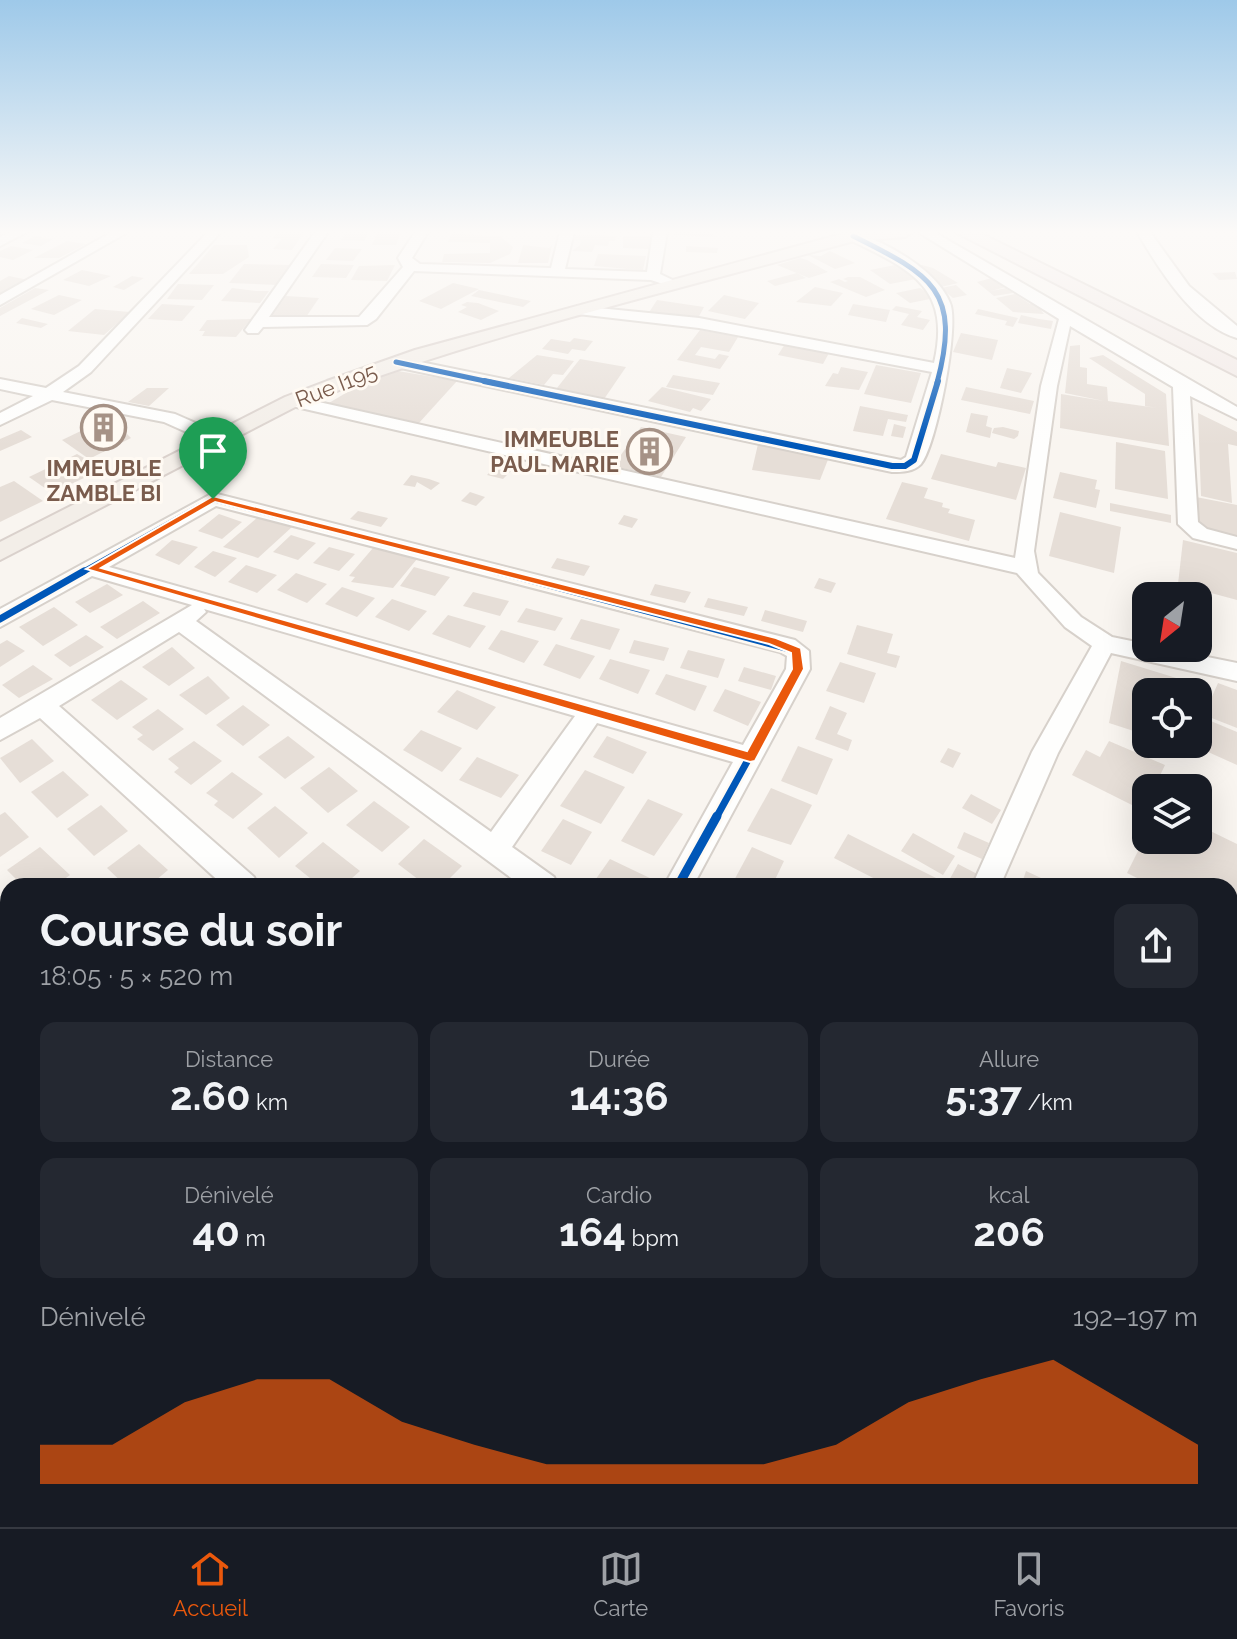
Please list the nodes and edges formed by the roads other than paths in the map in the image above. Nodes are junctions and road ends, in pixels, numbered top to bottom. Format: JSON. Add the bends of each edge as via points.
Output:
{"nodes":[{"id":1,"x":149,"y":303,"type":"edge"},
{"id":2,"x":272,"y":303,"type":"edge"},
{"id":3,"x":381,"y":303,"type":"edge"},
{"id":4,"x":571,"y":303,"type":"edge"},
{"id":5,"x":596,"y":303,"type":"edge"},
{"id":6,"x":942,"y":303,"type":"edge"},
{"id":7,"x":1044,"y":303,"type":"edge"},
{"id":8,"x":1106,"y":303,"type":"edge"},
{"id":9,"x":1150,"y":303,"type":"edge"},
{"id":10,"x":1199,"y":303,"type":"edge"},
{"id":11,"x":578,"y":310,"type":"junction"},
{"id":12,"x":1067,"y":317,"type":"junction"},
{"id":13,"x":1237,"y":333,"type":"edge"},
{"id":14,"x":1237,"y":346,"type":"edge"},
{"id":15,"x":396,"y":362,"type":"junction"},
{"id":16,"x":939,"y":369,"type":"junction"},
{"id":17,"x":1237,"y":369,"type":"edge"},
{"id":18,"x":0,"y":384,"type":"edge"},
{"id":19,"x":1181,"y":385,"type":"junction"},
{"id":20,"x":46,"y":396,"type":"junction"},
{"id":21,"x":292,"y":401,"type":"junction"},
{"id":22,"x":1237,"y":414,"type":"edge"},
{"id":23,"x":0,"y":420,"type":"edge"},
{"id":24,"x":210,"y":435,"type":"junction"},
{"id":25,"x":0,"y":533,"type":"edge"},
{"id":26,"x":1237,"y":543,"type":"edge"},
{"id":27,"x":0,"y":552,"type":"edge"},
{"id":28,"x":1027,"y":568,"type":"junction"},
{"id":29,"x":92,"y":569,"type":"junction"},
{"id":30,"x":209,"y":603,"type":"junction"},
{"id":31,"x":0,"y":619,"type":"edge"},
{"id":32,"x":180,"y":621,"type":"junction"},
{"id":33,"x":1105,"y":644,"type":"junction"},
{"id":34,"x":1237,"y":672,"type":"edge"},
{"id":35,"x":42,"y":705,"type":"junction"},
{"id":36,"x":591,"y":712,"type":"junction"},
{"id":37,"x":0,"y":730,"type":"edge"},
{"id":38,"x":750,"y":757,"type":"junction"},
{"id":39,"x":494,"y":850,"type":"junction"},
{"id":40,"x":235,"y":878,"type":"edge"},
{"id":41,"x":533,"y":878,"type":"edge"},
{"id":42,"x":682,"y":878,"type":"edge"},
{"id":43,"x":990,"y":878,"type":"edge"}],
"edges":[{"from":1,"to":20,"type":"street","via":[[68,383]]},
{"from":2,"to":3,"type":"street","via":[[256,326],[362,322]]},
{"from":4,"to":24,"type":"main road","name":"Rue I195","via":[[401,349],[298,387]]},
{"from":5,"to":11,"type":"main road","name":"Rue I195"},
{"from":6,"to":16,"type":"street","via":[[947,335]]},
{"from":7,"to":12,"type":"street"},
{"from":8,"to":17,"type":"highway"},
{"from":9,"to":14,"type":"highway"},
{"from":10,"to":13,"type":"street"},
{"from":11,"to":15,"type":"main road","name":"Rue I195"},
{"from":11,"to":16,"type":"street","via":[[699,323]]},
{"from":12,"to":19,"type":"street"},
{"from":12,"to":28,"type":"street","via":[[1049,386],[1024,551]]},
{"from":15,"to":16,"type":"street","via":[[892,466],[914,460]]},
{"from":15,"to":21,"type":"main road","name":"Rue I195"},
{"from":18,"to":20,"type":"street"},
{"from":19,"to":22,"type":"street"},
{"from":19,"to":26,"type":"street","via":[[1188,524],[1200,534]]},
{"from":20,"to":23,"type":"street"},
{"from":20,"to":24,"type":"street","via":[[169,418]]},
{"from":21,"to":24,"type":"main road","name":"Rue I195"},
{"from":21,"to":28,"type":"street"},
{"from":24,"to":25,"type":"main road","name":"Rue I195"},
{"from":24,"to":27,"type":"main road","name":"Rue I195"},
{"from":28,"to":33,"type":"street","via":[[1073,622]]},
{"from":29,"to":30,"type":"street"},
{"from":29,"to":31,"type":"street"},
{"from":29,"to":38,"type":"street","via":[[200,504],[226,500],[772,641],[797,651],[800,659]]},
{"from":30,"to":32,"type":"street"},
{"from":30,"to":36,"type":"street"},
{"from":32,"to":35,"type":"street"},
{"from":32,"to":39,"type":"street"},
{"from":33,"to":34,"type":"street"},
{"from":33,"to":43,"type":"street","via":[[1045,752]]},
{"from":35,"to":37,"type":"street"},
{"from":35,"to":40,"type":"street"},
{"from":36,"to":38,"type":"street"},
{"from":36,"to":39,"type":"street"},
{"from":38,"to":42,"type":"street"},
{"from":39,"to":41,"type":"street"}]}
